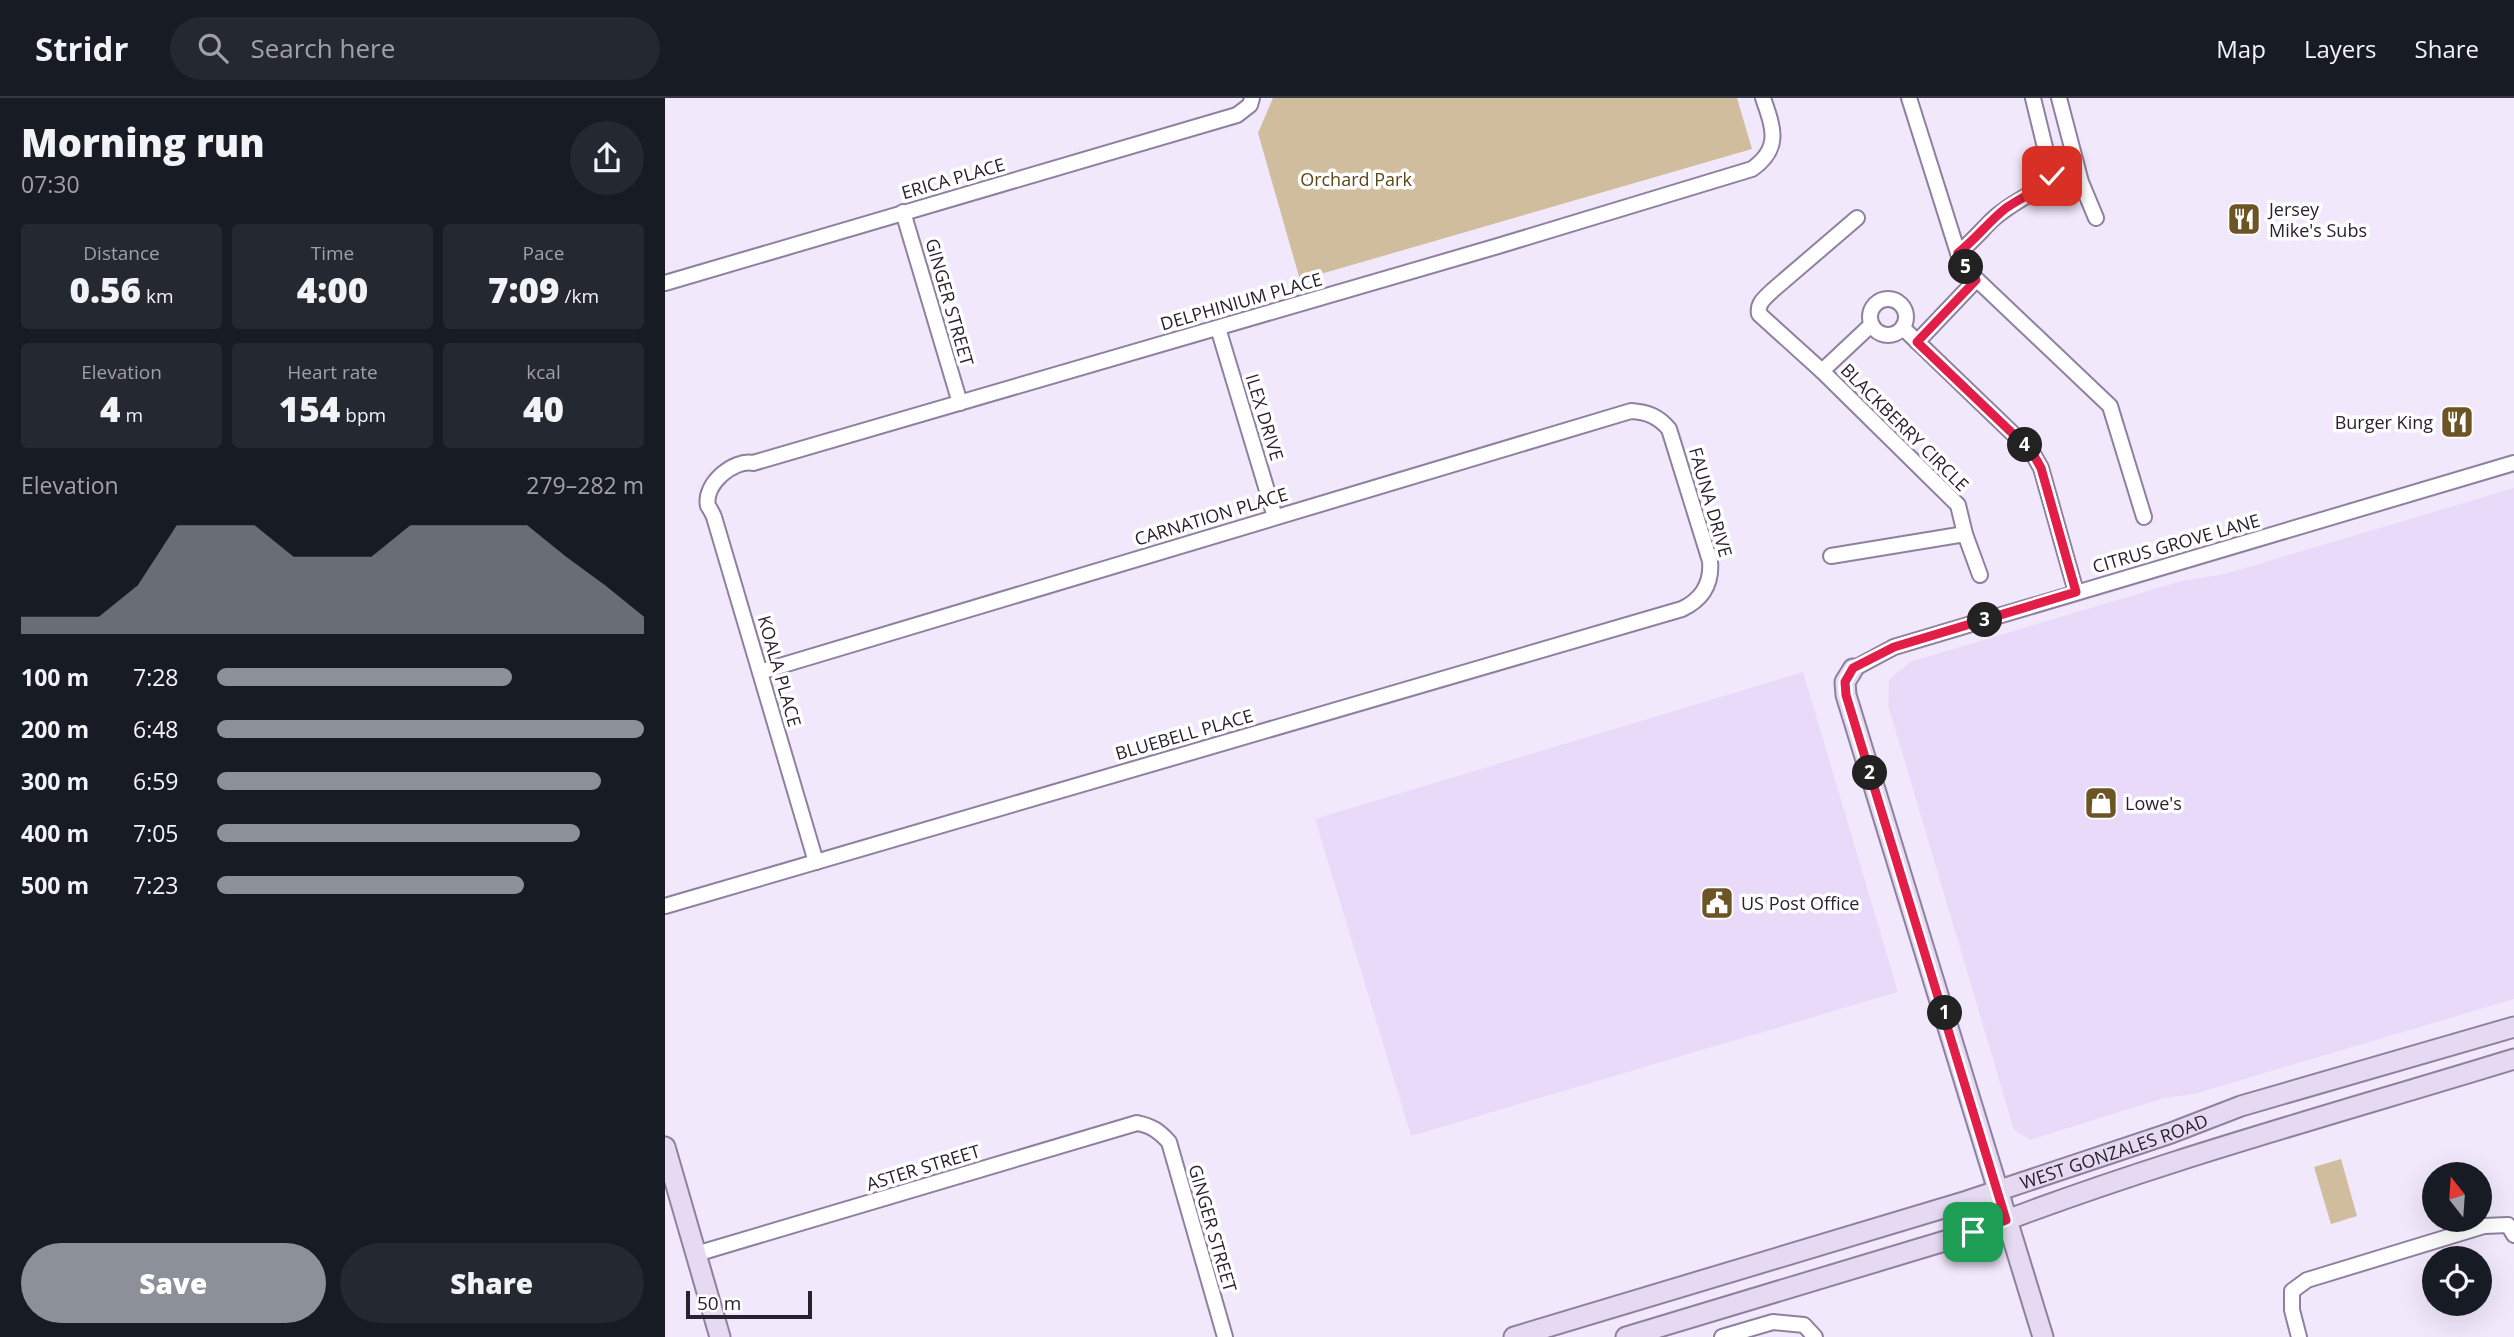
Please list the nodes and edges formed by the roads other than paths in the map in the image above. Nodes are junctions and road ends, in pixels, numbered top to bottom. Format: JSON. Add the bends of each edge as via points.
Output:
{"nodes":[{"id":1,"x":1763,"y":98,"type":"edge"},
{"id":2,"x":1909,"y":98,"type":"edge"},
{"id":3,"x":2033,"y":98,"type":"edge"},
{"id":4,"x":2059,"y":98,"type":"edge"},
{"id":5,"x":1251,"y":102,"type":"edge"},
{"id":6,"x":903,"y":212,"type":"junction"},
{"id":7,"x":1857,"y":218,"type":"dead end"},
{"id":8,"x":2096,"y":218,"type":"dead end"},
{"id":9,"x":1958,"y":253,"type":"junction"},
{"id":10,"x":1976,"y":280,"type":"junction"},
{"id":11,"x":665,"y":283,"type":"edge"},
{"id":12,"x":1871,"y":325,"type":"junction"},
{"id":13,"x":1218,"y":328,"type":"junction"},
{"id":14,"x":1903,"y":328,"type":"junction"},
{"id":15,"x":1917,"y":342,"type":"junction"},
{"id":16,"x":1822,"y":371,"type":"junction"},
{"id":17,"x":960,"y":403,"type":"junction"},
{"id":18,"x":1669,"y":429,"type":"joint"},
{"id":19,"x":2514,"y":463,"type":"edge"},
{"id":20,"x":711,"y":492,"type":"joint"},
{"id":21,"x":1275,"y":517,"type":"junction"},
{"id":22,"x":2144,"y":517,"type":"dead end"},
{"id":23,"x":1965,"y":534,"type":"junction"},
{"id":24,"x":1831,"y":556,"type":"dead end"},
{"id":25,"x":1980,"y":575,"type":"dead end"},
{"id":26,"x":1707,"y":587,"type":"joint"},
{"id":27,"x":2076,"y":592,"type":"junction"},
{"id":28,"x":1853,"y":668,"type":"joint"},
{"id":29,"x":760,"y":672,"type":"junction"},
{"id":30,"x":816,"y":862,"type":"junction"},
{"id":31,"x":665,"y":906,"type":"edge"},
{"id":32,"x":2514,"y":1027,"type":"edge"},
{"id":33,"x":2514,"y":1059,"type":"edge"},
{"id":34,"x":2340,"y":1078,"type":"junction"},
{"id":35,"x":2351,"y":1109,"type":"junction"},
{"id":36,"x":1160,"y":1131,"type":"joint"},
{"id":37,"x":665,"y":1146,"type":"edge"},
{"id":38,"x":1998,"y":1190,"type":"junction"},
{"id":39,"x":2006,"y":1220,"type":"junction"},
{"id":40,"x":2514,"y":1235,"type":"edge"},
{"id":41,"x":696,"y":1254,"type":"junction"},
{"id":42,"x":720,"y":1337,"type":"edge"},
{"id":43,"x":1225,"y":1337,"type":"edge"},
{"id":44,"x":1514,"y":1337,"type":"edge"},
{"id":45,"x":1626,"y":1337,"type":"edge"},
{"id":46,"x":1722,"y":1337,"type":"edge"},
{"id":47,"x":1815,"y":1337,"type":"edge"},
{"id":48,"x":2043,"y":1337,"type":"edge"},
{"id":49,"x":2299,"y":1337,"type":"edge"}],
"edges":[{"from":1,"to":13,"type":"street","name":"DELPHINIUM PLACE","via":[[1774,135],[1761,163],[1752,169]]},
{"from":2,"to":9,"type":"street"},
{"from":3,"to":9,"type":"street","via":[[2052,176],[2049,183],[2007,207]]},
{"from":4,"to":8,"type":"street","via":[[2081,182]]},
{"from":5,"to":6,"type":"street","name":"ERICA PLACE","via":[[1237,115]]},
{"from":6,"to":11,"type":"street","name":"ERICA PLACE"},
{"from":6,"to":17,"type":"street","name":"GINGER STREET"},
{"from":7,"to":16,"type":"street","via":[[1758,307],[1759,314]]},
{"from":9,"to":10,"type":"street"},
{"from":10,"to":15,"type":"street"},
{"from":10,"to":22,"type":"street","via":[[2110,406]]},
{"from":12,"to":14,"type":"street","via":[[1886,336]]},
{"from":12,"to":14,"type":"street","name":"BLACKBERRY CIRCLE","via":[[1872,308],[1881,300],[1892,300],[1905,311]]},
{"from":12,"to":16,"type":"street","name":"BLACKBERRY CIRCLE"},
{"from":13,"to":17,"type":"street","name":"DELPHINIUM PLACE"},
{"from":13,"to":21,"type":"street","name":"ILEX DRIVE"},
{"from":14,"to":15,"type":"street","name":"BLACKBERRY CIRCLE"},
{"from":15,"to":27,"type":"street","name":"BLACKBERRY CIRCLE","via":[[2032,452],[2041,468]]},
{"from":16,"to":23,"type":"street","name":"BLACKBERRY CIRCLE","via":[[1958,505]]},
{"from":17,"to":20,"type":"street","name":"DELPHINIUM PLACE","via":[[738,464],[720,477]]},
{"from":18,"to":21,"type":"street","name":"CARNATION PLACE","via":[[1650,414],[1620,413]]},
{"from":18,"to":26,"type":"street","name":"FAUNA DRIVE","via":[[1710,561]]},
{"from":19,"to":27,"type":"street","name":"CITRUS GROVE LANE"},
{"from":20,"to":29,"type":"street","name":"KOALA PLACE","via":[[708,507]]},
{"from":21,"to":29,"type":"street","name":"CARNATION PLACE"},
{"from":23,"to":24,"type":"street"},
{"from":23,"to":25,"type":"street","name":"BLACKBERRY CIRCLE"},
{"from":26,"to":30,"type":"street","name":"BLUEBELL PLACE","via":[[1695,603],[1682,609]]},
{"from":27,"to":28,"type":"street","name":"CITRUS GROVE LANE","via":[[1894,647]]},
{"from":28,"to":38,"type":"main road","via":[[1845,682],[1846,695]]},
{"from":29,"to":30,"type":"street","name":"KOALA PLACE"},
{"from":30,"to":31,"type":"street","name":"BLUEBELL PLACE"},
{"from":32,"to":34,"type":"main road","name":"WEST GONZALES ROAD"},
{"from":33,"to":35,"type":"main road","name":"WEST GONZALES ROAD"},
{"from":34,"to":35,"type":"main road"},
{"from":34,"to":38,"type":"main road","name":"WEST GONZALES ROAD","via":[[2241,1106]]},
{"from":35,"to":39,"type":"main road","name":"WEST GONZALES ROAD","via":[[2122,1179]]},
{"from":36,"to":41,"type":"street","name":"ASTER STREET","via":[[1137,1123],[1120,1127]]},
{"from":36,"to":43,"type":"street","name":"GINGER STREET","via":[[1173,1154]]},
{"from":37,"to":41,"type":"main road"},
{"from":38,"to":39,"type":"main road"},
{"from":38,"to":44,"type":"main road","name":"WEST GONZALES ROAD"},
{"from":39,"to":45,"type":"main road","name":"WEST GONZALES ROAD"},
{"from":39,"to":48,"type":"main road"},
{"from":40,"to":49,"type":"street","via":[[2508,1225],[2484,1226],[2307,1280],[2292,1291]]},
{"from":41,"to":42,"type":"main road"},
{"from":46,"to":47,"type":"street","via":[[1773,1322],[1804,1325]]}]}
